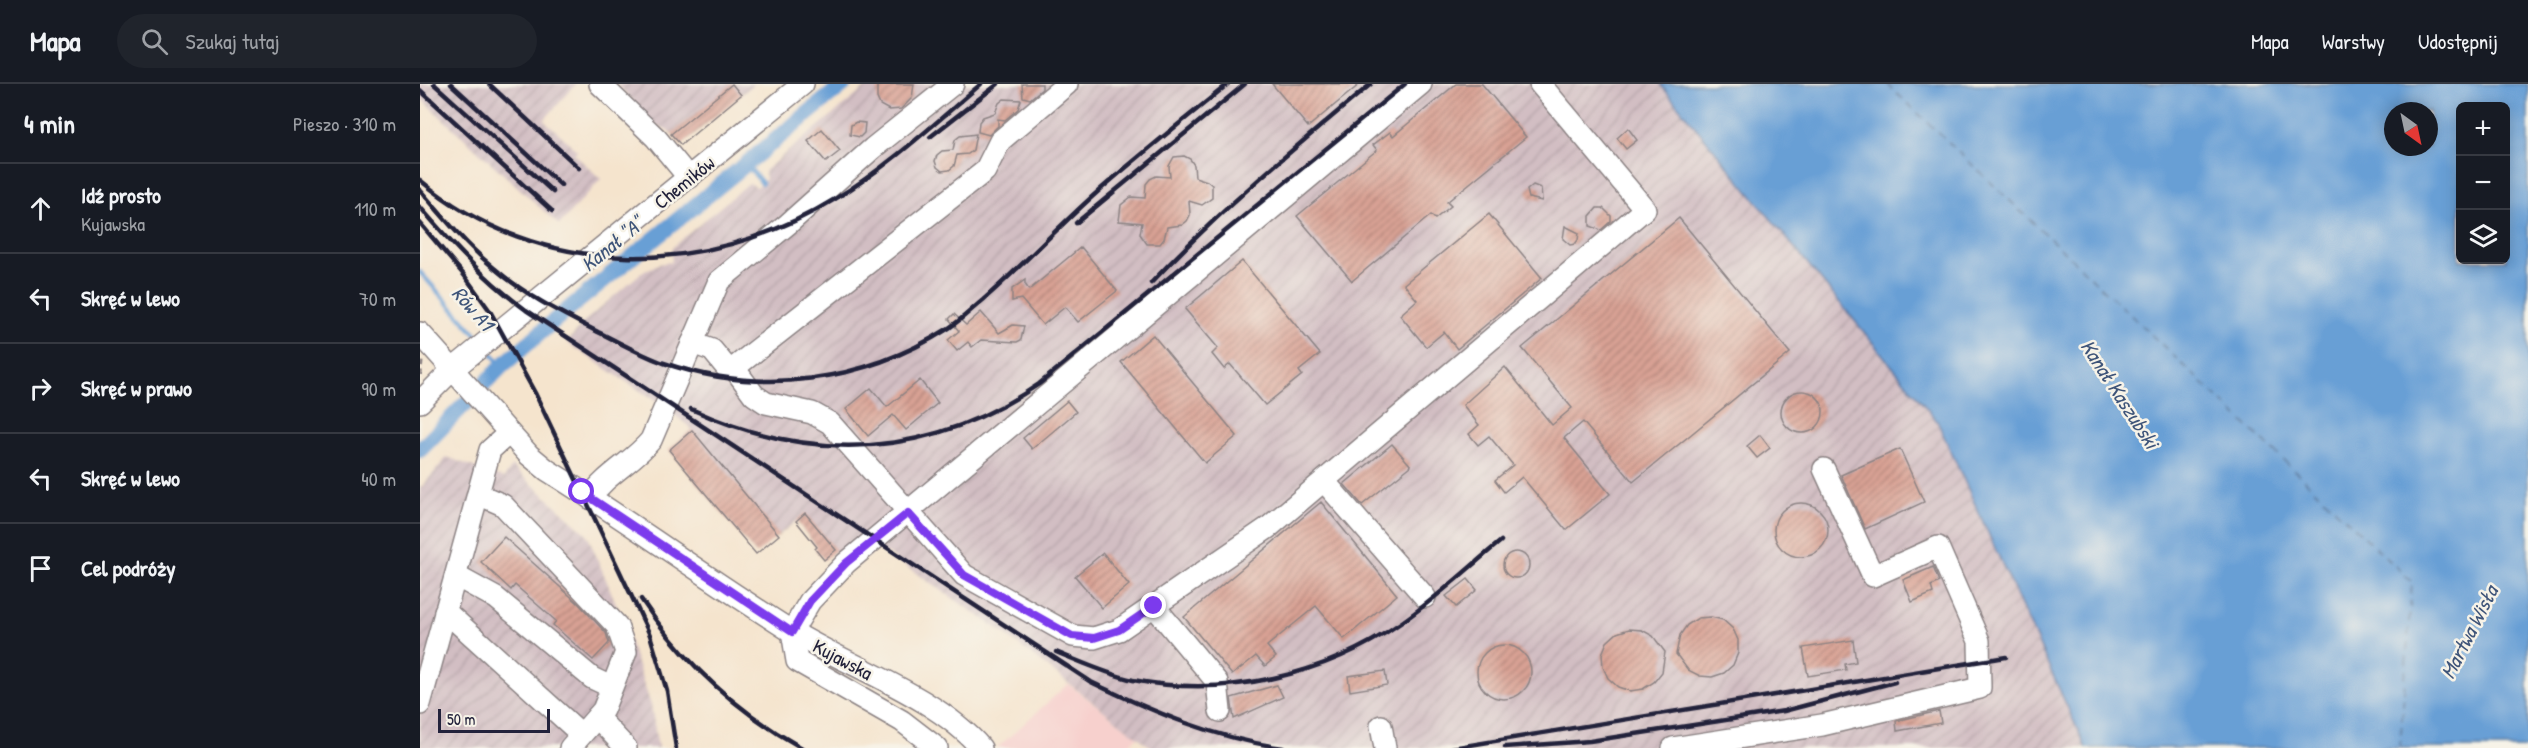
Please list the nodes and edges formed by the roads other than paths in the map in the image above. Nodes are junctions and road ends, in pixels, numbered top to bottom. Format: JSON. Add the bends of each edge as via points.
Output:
{"nodes":[{"id":1,"x":600,"y":84,"type":"edge"},
{"id":2,"x":802,"y":84,"type":"edge"},
{"id":3,"x":953,"y":84,"type":"edge"},
{"id":4,"x":1067,"y":84,"type":"edge"},
{"id":5,"x":1421,"y":84,"type":"edge"},
{"id":6,"x":1540,"y":84,"type":"edge"},
{"id":7,"x":689,"y":178,"type":"junction"},
{"id":8,"x":420,"y":333,"type":"edge"},
{"id":9,"x":692,"y":343,"type":"junction"},
{"id":10,"x":734,"y":368,"type":"junction"},
{"id":11,"x":459,"y":377,"type":"junction"},
{"id":12,"x":420,"y":402,"type":"edge"},
{"id":13,"x":509,"y":433,"type":"junction"},
{"id":14,"x":1824,"y":469,"type":"dead end"},
{"id":15,"x":1324,"y":481,"type":"junction"},
{"id":16,"x":478,"y":494,"type":"junction"},
{"id":17,"x":590,"y":498,"type":"junction"},
{"id":18,"x":908,"y":513,"type":"junction"},
{"id":19,"x":456,"y":576,"type":"junction"},
{"id":20,"x":1425,"y":597,"type":"dead end"},
{"id":21,"x":1154,"y":606,"type":"junction"},
{"id":22,"x":445,"y":611,"type":"junction"},
{"id":23,"x":792,"y":632,"type":"junction"},
{"id":24,"x":611,"y":687,"type":"junction"},
{"id":25,"x":917,"y":699,"type":"junction"},
{"id":26,"x":420,"y":704,"type":"edge"},
{"id":27,"x":1220,"y":711,"type":"dead end"},
{"id":28,"x":597,"y":717,"type":"junction"},
{"id":29,"x":902,"y":721,"type":"junction"},
{"id":30,"x":1381,"y":726,"type":"dead end"},
{"id":31,"x":575,"y":741,"type":"edge"},
{"id":32,"x":626,"y":748,"type":"edge"},
{"id":33,"x":937,"y":748,"type":"edge"},
{"id":34,"x":981,"y":748,"type":"edge"},
{"id":35,"x":1385,"y":748,"type":"edge"},
{"id":36,"x":1672,"y":748,"type":"edge"}],
"edges":[{"from":1,"to":7,"type":"street","via":[[656,138]]},
{"from":2,"to":7,"type":"street","name":"Chemików"},
{"from":3,"to":9,"type":"street","via":[[719,281]]},
{"from":4,"to":10,"type":"street","via":[[1000,141],[985,171]]},
{"from":5,"to":18,"type":"street"},
{"from":6,"to":15,"type":"street","via":[[1645,209]]},
{"from":7,"to":11,"type":"street","name":"Chemików","via":[[476,351]]},
{"from":8,"to":11,"type":"street","name":"Kujawska"},
{"from":9,"to":10,"type":"street","via":[[712,350],[726,367]]},
{"from":9,"to":17,"type":"street","via":[[651,440],[604,480]]},
{"from":10,"to":18,"type":"street","via":[[754,395],[766,403],[812,413],[830,423]]},
{"from":11,"to":12,"type":"street","name":"Chemików"},
{"from":11,"to":13,"type":"street","name":"Kujawska"},
{"from":13,"to":16,"type":"street","via":[[490,450]]},
{"from":13,"to":17,"type":"street","name":"Kujawska","via":[[547,470]]},
{"from":14,"to":36,"type":"street","via":[[1873,576],[1938,547],[1979,641],[1980,688],[1822,725]]},
{"from":15,"to":20,"type":"street"},
{"from":15,"to":21,"type":"street","via":[[1269,527]]},
{"from":16,"to":19,"type":"street"},
{"from":16,"to":24,"type":"street","via":[[503,505],[617,626],[626,652]]},
{"from":17,"to":23,"type":"street","name":"Kujawska"},
{"from":18,"to":21,"type":"street","via":[[964,575],[1072,636],[1094,638],[1119,630]]},
{"from":18,"to":23,"type":"street","via":[[846,563],[810,601]]},
{"from":19,"to":22,"type":"street"},
{"from":19,"to":24,"type":"street","via":[[496,598],[592,678]]},
{"from":21,"to":27,"type":"street","via":[[1217,682]]},
{"from":22,"to":26,"type":"street"},
{"from":22,"to":31,"type":"street"},
{"from":23,"to":25,"type":"street","name":"Kujawska"},
{"from":23,"to":29,"type":"street","via":[[797,661]]},
{"from":24,"to":28,"type":"street"},
{"from":25,"to":29,"type":"street"},
{"from":25,"to":34,"type":"street","name":"Kujawska","via":[[967,732]]},
{"from":28,"to":31,"type":"street"},
{"from":28,"to":32,"type":"street"},
{"from":29,"to":33,"type":"street"},
{"from":30,"to":35,"type":"street"}]}
